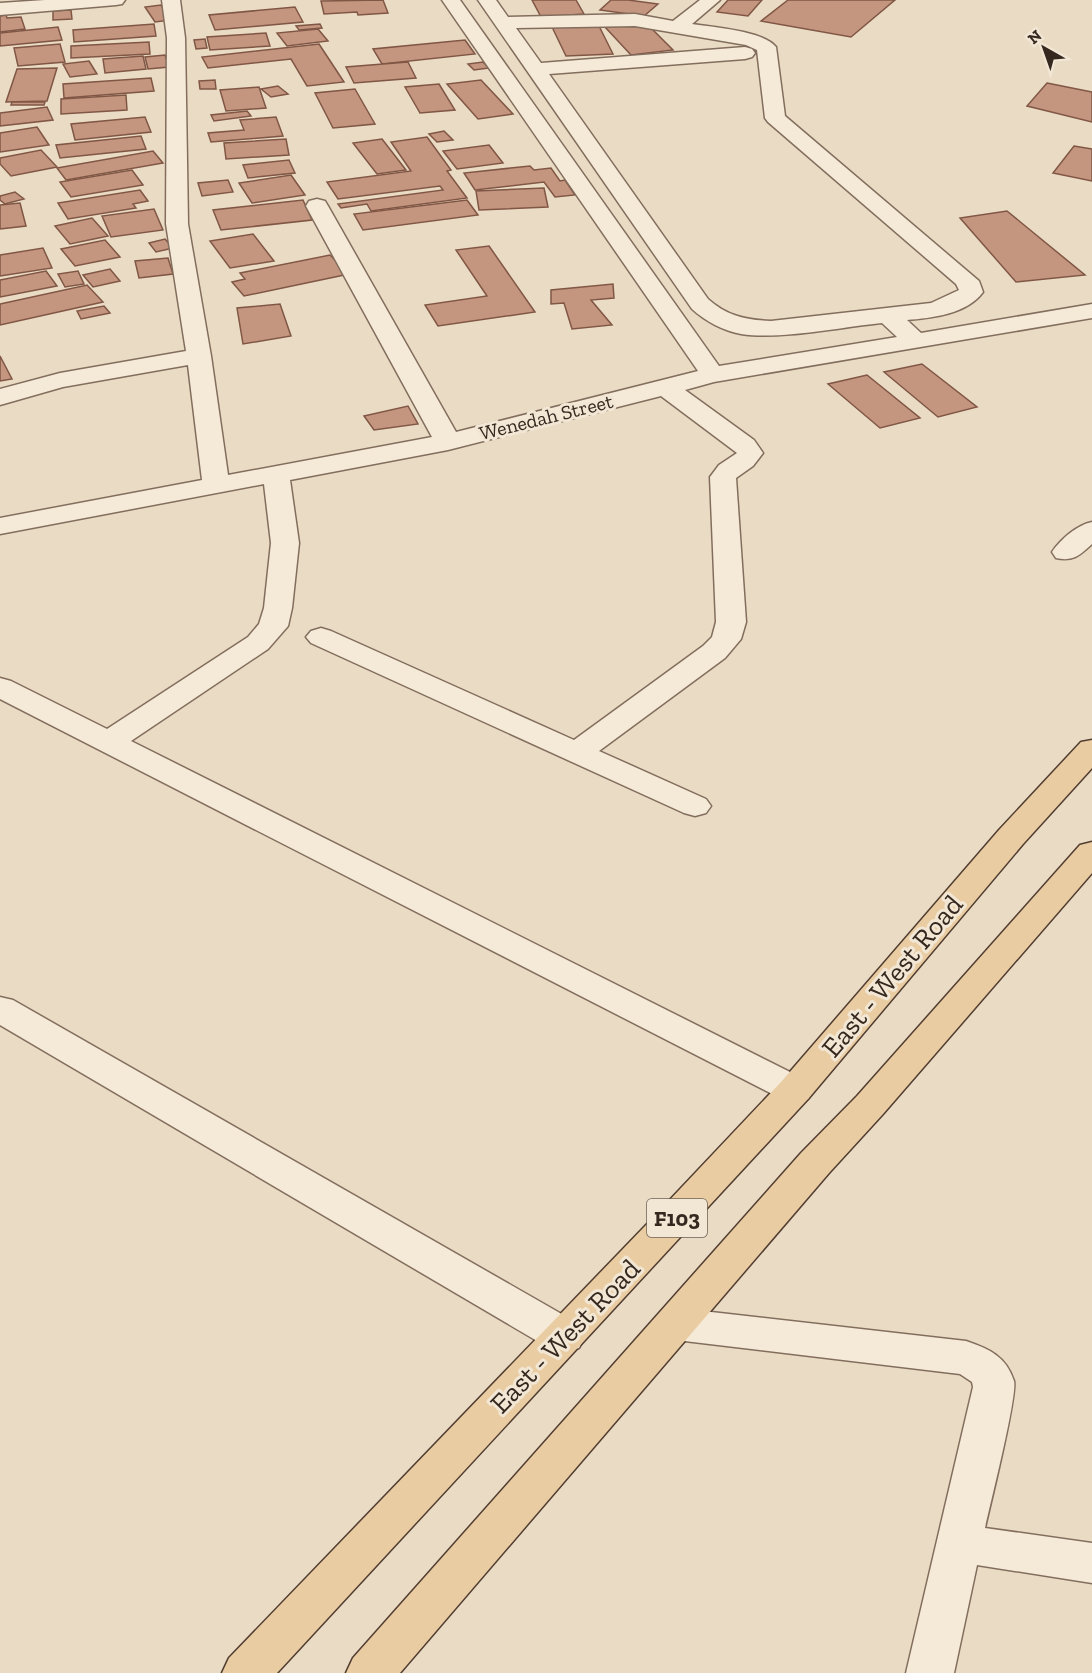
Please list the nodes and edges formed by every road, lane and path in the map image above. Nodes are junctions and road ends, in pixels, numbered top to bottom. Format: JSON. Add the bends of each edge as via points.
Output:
{"nodes":[{"id":1,"x":116,"y":0,"type":"edge"},
{"id":2,"x":171,"y":0,"type":"edge"},
{"id":3,"x":451,"y":0,"type":"edge"},
{"id":4,"x":487,"y":0,"type":"edge"},
{"id":5,"x":711,"y":0,"type":"edge"},
{"id":6,"x":0,"y":9,"type":"edge"},
{"id":7,"x":504,"y":23,"type":"junction"},
{"id":8,"x":677,"y":27,"type":"junction"},
{"id":9,"x":768,"y":51,"type":"junction"},
{"id":10,"x":537,"y":69,"type":"junction"},
{"id":11,"x":317,"y":206,"type":"dead end"},
{"id":12,"x":1092,"y":311,"type":"edge"},
{"id":13,"x":887,"y":315,"type":"junction"},
{"id":14,"x":916,"y":341,"type":"junction"},
{"id":15,"x":199,"y":356,"type":"junction"},
{"id":16,"x":713,"y":375,"type":"junction"},
{"id":17,"x":666,"y":387,"type":"junction"},
{"id":18,"x":0,"y":397,"type":"edge"},
{"id":19,"x":448,"y":442,"type":"junction"},
{"id":20,"x":276,"y":474,"type":"junction"},
{"id":21,"x":216,"y":486,"type":"junction"},
{"id":22,"x":0,"y":526,"type":"edge"},
{"id":23,"x":1092,"y":530,"type":"edge"},
{"id":24,"x":1066,"y":552,"type":"dead end"},
{"id":25,"x":321,"y":637,"type":"dead end"},
{"id":26,"x":0,"y":687,"type":"edge"},
{"id":27,"x":109,"y":742,"type":"junction"},
{"id":28,"x":1092,"y":749,"type":"edge"},
{"id":29,"x":576,"y":753,"type":"junction"},
{"id":30,"x":695,"y":806,"type":"dead end"},
{"id":31,"x":1088,"y":864,"type":"edge"},
{"id":32,"x":0,"y":1009,"type":"edge"},
{"id":33,"x":795,"y":1090,"type":"junction"},
{"id":34,"x":676,"y":1324,"type":"junction"},
{"id":35,"x":564,"y":1336,"type":"junction"},
{"id":36,"x":959,"y":1543,"type":"junction"},
{"id":37,"x":1092,"y":1563,"type":"edge"},
{"id":38,"x":246,"y":1673,"type":"edge"},
{"id":39,"x":370,"y":1673,"type":"edge"},
{"id":40,"x":930,"y":1673,"type":"edge"}],
"edges":[{"from":1,"to":6,"type":"street"},
{"from":2,"to":15,"type":"street","via":[[176,38],[177,224]]},
{"from":3,"to":16,"type":"street"},
{"from":4,"to":7,"type":"street"},
{"from":5,"to":8,"type":"street"},
{"from":7,"to":8,"type":"street","via":[[635,20]]},
{"from":7,"to":10,"type":"street"},
{"from":8,"to":9,"type":"street","via":[[751,40]]},
{"from":9,"to":10,"type":"street"},
{"from":9,"to":13,"type":"street","via":[[775,118],[967,281],[971,292],[958,303]]},
{"from":10,"to":13,"type":"street","via":[[700,304],[711,314],[742,327],[771,328]]},
{"from":11,"to":19,"type":"street"},
{"from":12,"to":14,"type":"street","name":"Wenedah Street"},
{"from":13,"to":14,"type":"street"},
{"from":14,"to":16,"type":"street","name":"Wenedah Street"},
{"from":15,"to":18,"type":"street","via":[[60,380]]},
{"from":15,"to":21,"type":"street"},
{"from":16,"to":17,"type":"street","name":"Wenedah Street"},
{"from":17,"to":19,"type":"street","name":"Wenedah Street"},
{"from":17,"to":29,"type":"street","via":[[750,453],[723,477],[731,622],[726,639],[700,664]]},
{"from":19,"to":20,"type":"street","name":"Wenedah Street"},
{"from":20,"to":21,"type":"street","name":"Wenedah Street"},
{"from":20,"to":27,"type":"street","via":[[285,543],[273,626],[258,643]]},
{"from":21,"to":22,"type":"street","name":"Wenedah Street"},
{"from":23,"to":24,"type":"street"},
{"from":25,"to":29,"type":"street"},
{"from":26,"to":27,"type":"street"},
{"from":27,"to":33,"type":"street"},
{"from":28,"to":33,"type":"main road","name":"East - West Road","number":"F103","via":[[1011,837]]},
{"from":29,"to":30,"type":"street"},
{"from":31,"to":34,"type":"main road","number":"F103","via":[[815,1163]]},
{"from":32,"to":35,"type":"street"},
{"from":33,"to":35,"type":"main road","name":"East - West Road","number":"F103"},
{"from":34,"to":36,"type":"street","via":[[966,1358],[985,1366],[994,1387]]},
{"from":34,"to":39,"type":"main road","number":"F103"},
{"from":35,"to":38,"type":"main road","name":"East - West Road","number":"F103"},
{"from":36,"to":37,"type":"street"},
{"from":36,"to":40,"type":"street"}]}
